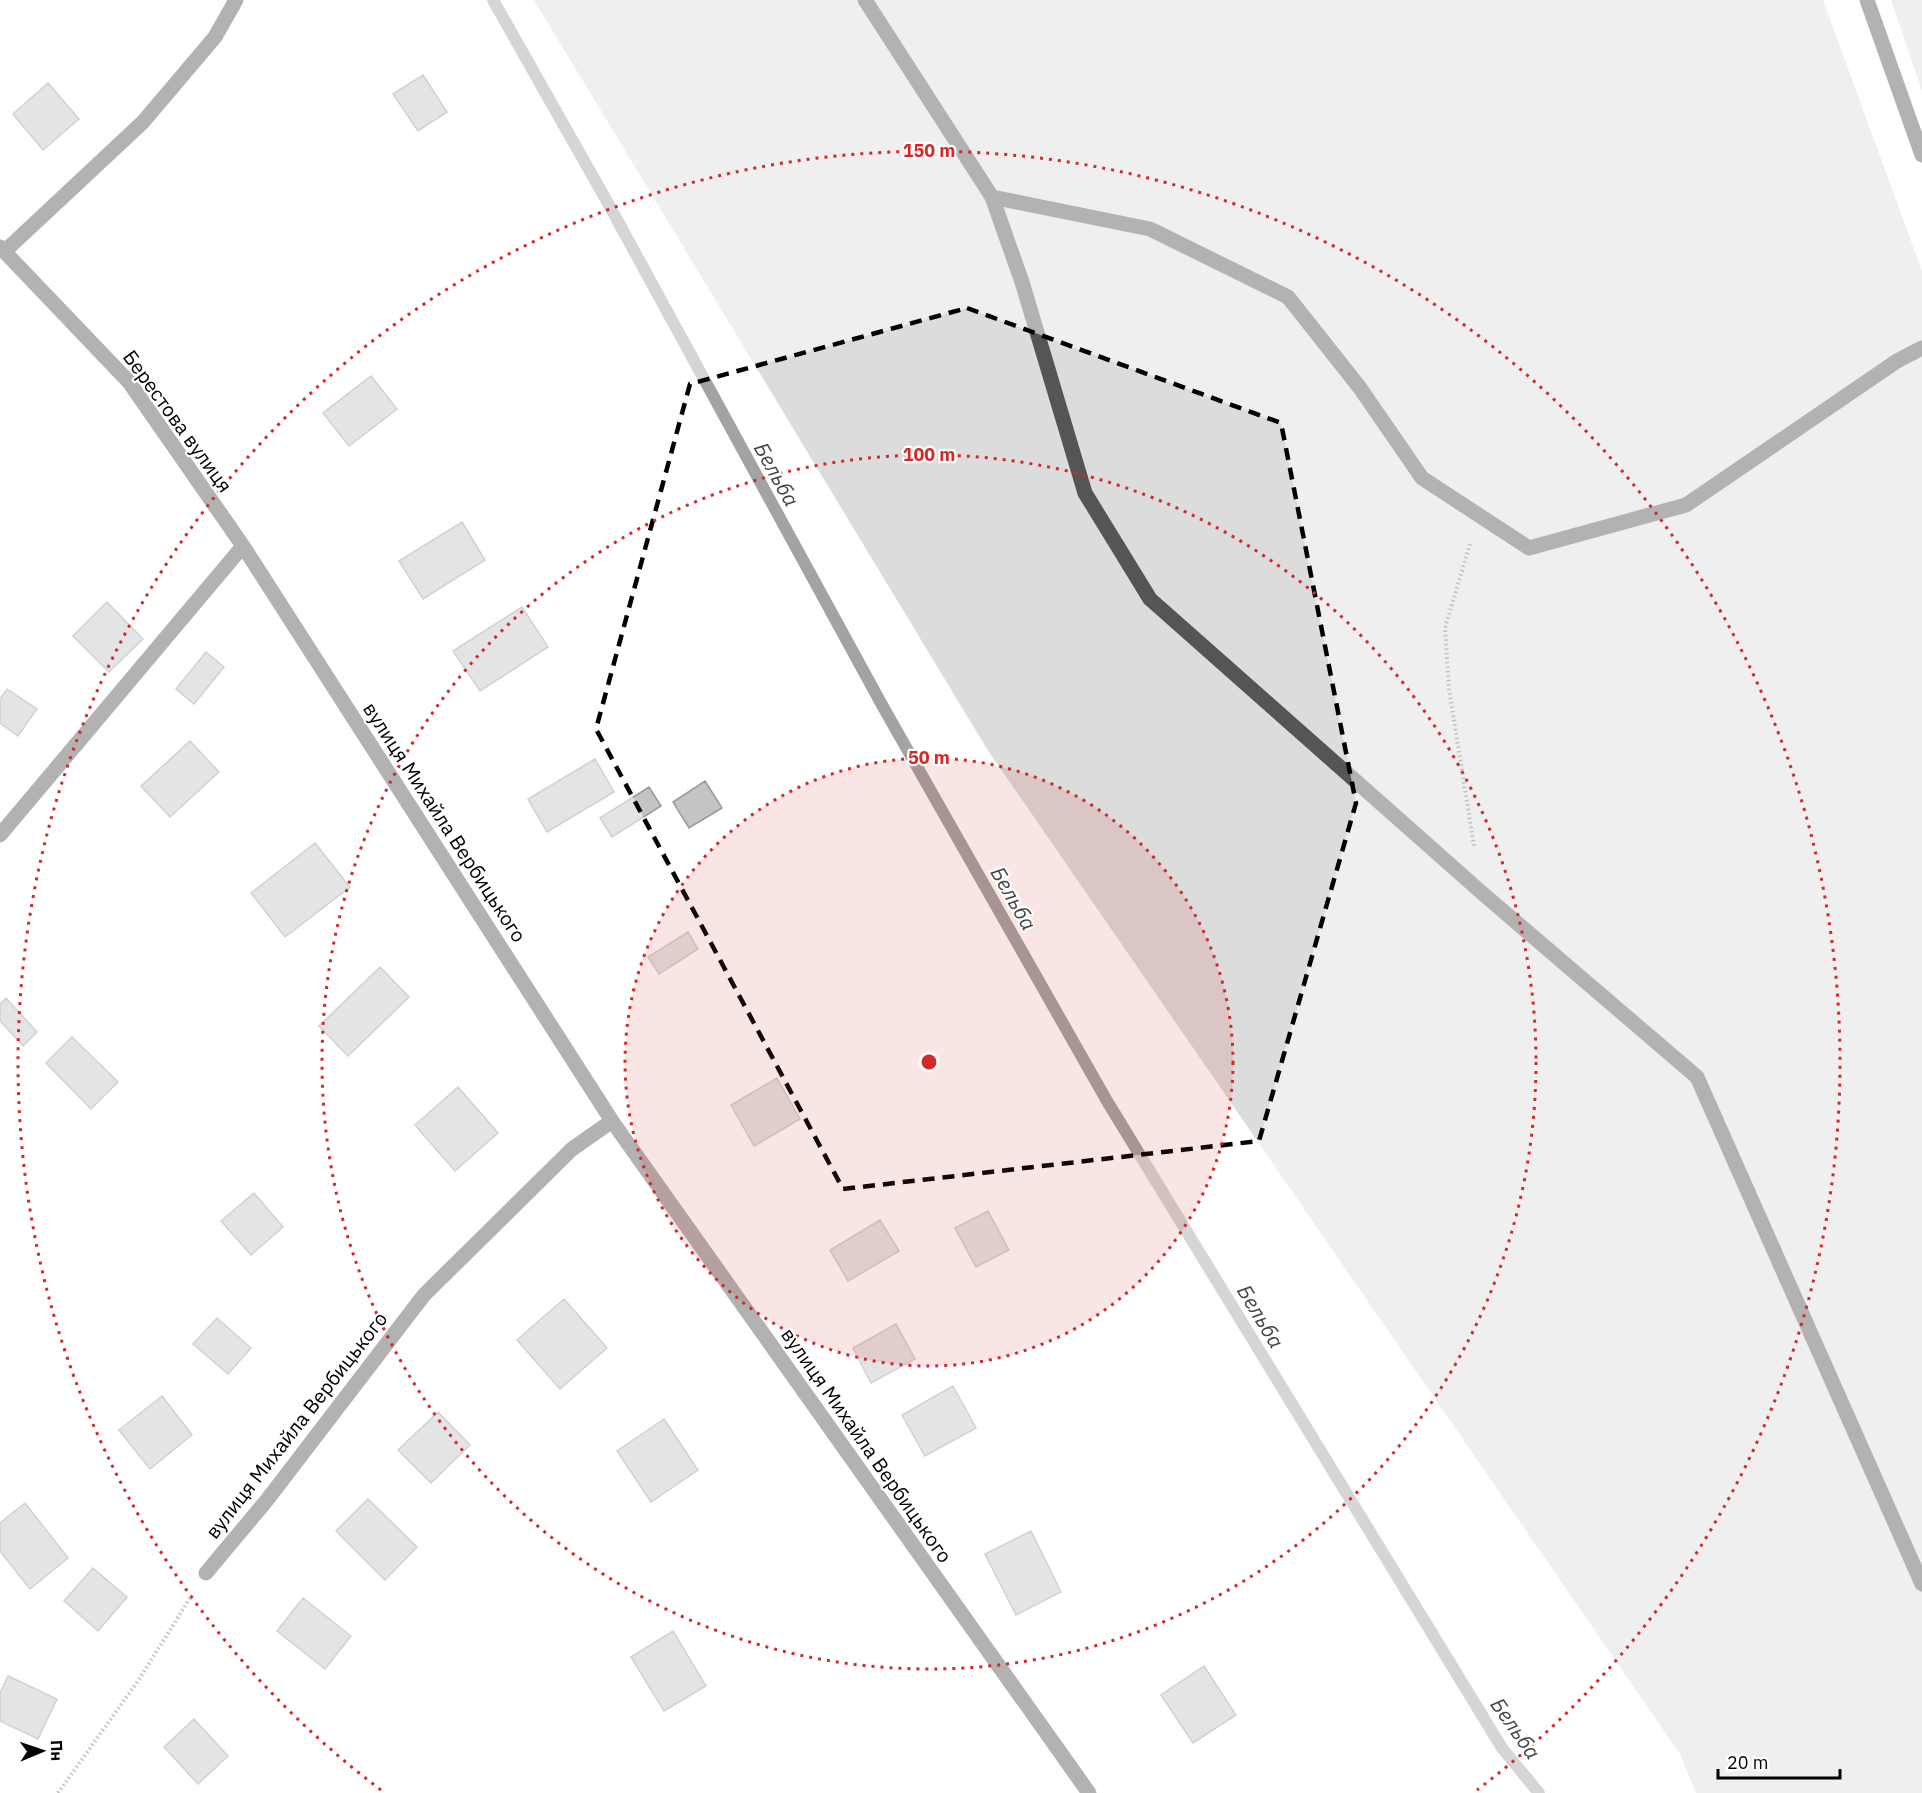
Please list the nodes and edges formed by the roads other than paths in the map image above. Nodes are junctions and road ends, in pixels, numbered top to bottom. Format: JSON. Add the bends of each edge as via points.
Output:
{"nodes":[{"id":1,"x":236,"y":0,"type":"edge"},
{"id":2,"x":865,"y":0,"type":"edge"},
{"id":3,"x":1867,"y":0,"type":"edge"},
{"id":4,"x":1922,"y":155,"type":"edge"},
{"id":5,"x":992,"y":196,"type":"junction"},
{"id":6,"x":3,"y":249,"type":"edge"},
{"id":7,"x":1922,"y":348,"type":"edge"},
{"id":8,"x":243,"y":546,"type":"junction"},
{"id":9,"x":0,"y":835,"type":"edge"},
{"id":10,"x":612,"y":1121,"type":"junction"},
{"id":11,"x":206,"y":1573,"type":"road end"},
{"id":12,"x":1922,"y":1584,"type":"edge"},
{"id":13,"x":1089,"y":1793,"type":"edge"}],
"edges":[{"from":1,"to":6,"type":"street","via":[[214,37],[142,122]]},
{"from":2,"to":5,"type":"street"},
{"from":3,"to":4,"type":"street"},
{"from":5,"to":7,"type":"street","via":[[1150,229],[1288,297],[1360,388],[1422,478],[1529,548],[1686,505],[1897,361]]},
{"from":5,"to":12,"type":"street","via":[[1085,493],[1150,599],[1697,1077]]},
{"from":6,"to":8,"type":"street","name":"Берестова вулиця","via":[[129,382]]},
{"from":8,"to":9,"type":"street"},
{"from":8,"to":10,"type":"street","name":"вулиця Михайла Вербицького"},
{"from":10,"to":11,"type":"street","name":"вулиця Михайла Вербицького","via":[[572,1149],[424,1295]]},
{"from":10,"to":13,"type":"street","name":"вулиця Михайла Вербицького"}]}
